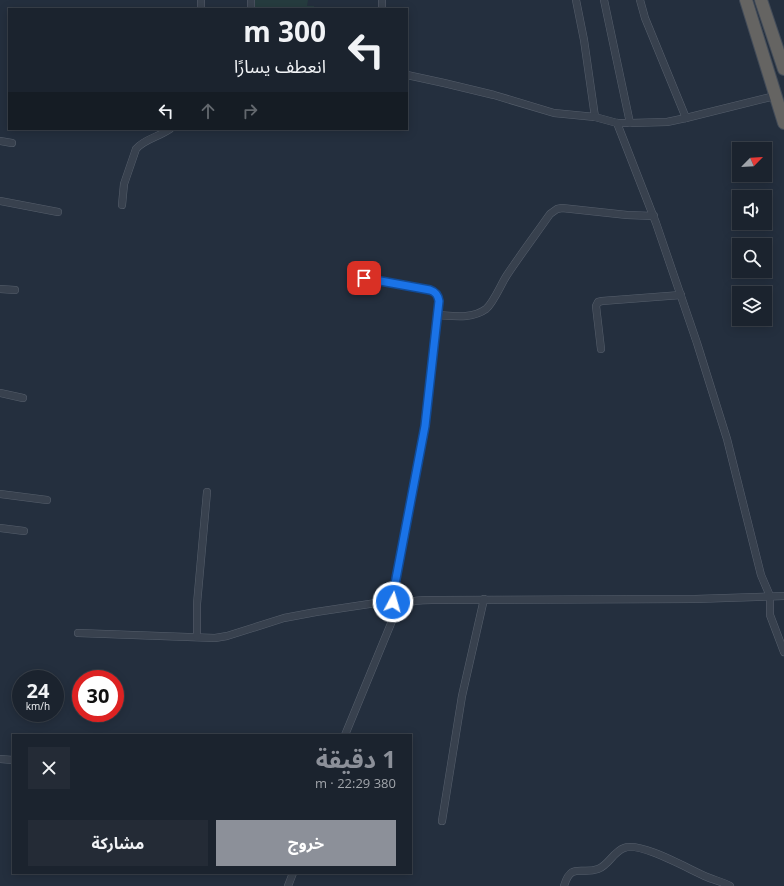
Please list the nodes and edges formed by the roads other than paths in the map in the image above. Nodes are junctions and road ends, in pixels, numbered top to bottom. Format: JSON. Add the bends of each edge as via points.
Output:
{"nodes":[{"id":1,"x":576,"y":0,"type":"edge"},
{"id":2,"x":604,"y":0,"type":"edge"},
{"id":3,"x":640,"y":0,"type":"edge"},
{"id":4,"x":746,"y":0,"type":"edge"},
{"id":5,"x":762,"y":0,"type":"edge"},
{"id":6,"x":784,"y":69,"type":"edge"},
{"id":7,"x":408,"y":75,"type":"edge"},
{"id":8,"x":776,"y":96,"type":"junction"},
{"id":9,"x":595,"y":117,"type":"junction"},
{"id":10,"x":686,"y":118,"type":"junction"},
{"id":11,"x":617,"y":122,"type":"junction"},
{"id":12,"x":784,"y":123,"type":"edge"},
{"id":13,"x":630,"y":124,"type":"junction"},
{"id":14,"x":169,"y":130,"type":"edge"},
{"id":15,"x":0,"y":141,"type":"edge"},
{"id":16,"x":12,"y":142,"type":"dead end"},
{"id":17,"x":0,"y":201,"type":"edge"},
{"id":18,"x":122,"y":205,"type":"dead end"},
{"id":19,"x":58,"y":212,"type":"dead end"},
{"id":20,"x":654,"y":216,"type":"junction"},
{"id":21,"x":364,"y":278,"type":"dead end"},
{"id":22,"x":0,"y":289,"type":"edge"},
{"id":23,"x":15,"y":290,"type":"dead end"},
{"id":24,"x":681,"y":295,"type":"junction"},
{"id":25,"x":438,"y":315,"type":"junction"},
{"id":26,"x":601,"y":349,"type":"dead end"},
{"id":27,"x":0,"y":393,"type":"edge"},
{"id":28,"x":23,"y":398,"type":"dead end"},
{"id":29,"x":207,"y":492,"type":"dead end"},
{"id":30,"x":0,"y":494,"type":"edge"},
{"id":31,"x":47,"y":500,"type":"dead end"},
{"id":32,"x":0,"y":528,"type":"edge"},
{"id":33,"x":24,"y":531,"type":"dead end"},
{"id":34,"x":770,"y":596,"type":"junction"},
{"id":35,"x":784,"y":596,"type":"edge"},
{"id":36,"x":484,"y":599,"type":"junction"},
{"id":37,"x":393,"y":602,"type":"junction"},
{"id":38,"x":400,"y":608,"type":"junction"},
{"id":39,"x":78,"y":633,"type":"dead end"},
{"id":40,"x":197,"y":638,"type":"junction"},
{"id":41,"x":784,"y":652,"type":"edge"},
{"id":42,"x":345,"y":734,"type":"edge"},
{"id":43,"x":0,"y":759,"type":"edge"},
{"id":44,"x":12,"y":760,"type":"edge"},
{"id":45,"x":442,"y":821,"type":"dead end"},
{"id":46,"x":293,"y":874,"type":"edge"},
{"id":47,"x":288,"y":886,"type":"edge"},
{"id":48,"x":564,"y":886,"type":"edge"},
{"id":49,"x":730,"y":886,"type":"edge"}],
"edges":[{"from":1,"to":9,"type":"street"},
{"from":2,"to":13,"type":"street"},
{"from":3,"to":10,"type":"street"},
{"from":4,"to":8,"type":"highway"},
{"from":5,"to":6,"type":"highway"},
{"from":7,"to":9,"type":"street","via":[[444,82],[554,112]]},
{"from":8,"to":10,"type":"street"},
{"from":8,"to":12,"type":"highway"},
{"from":9,"to":11,"type":"street"},
{"from":10,"to":13,"type":"street"},
{"from":11,"to":13,"type":"street"},
{"from":11,"to":20,"type":"street"},
{"from":14,"to":18,"type":"street","via":[[136,149],[124,184]]},
{"from":15,"to":16,"type":"street"},
{"from":17,"to":19,"type":"street"},
{"from":20,"to":24,"type":"street"},
{"from":20,"to":25,"type":"street","via":[[557,209],[550,214],[486,308],[462,316]]},
{"from":21,"to":25,"type":"street","via":[[435,292],[439,301]]},
{"from":22,"to":23,"type":"street"},
{"from":24,"to":26,"type":"street","via":[[598,302],[596,306]]},
{"from":24,"to":34,"type":"street","via":[[728,439],[761,575]]},
{"from":25,"to":37,"type":"street","via":[[425,426]]},
{"from":27,"to":28,"type":"street"},
{"from":29,"to":40,"type":"street","via":[[197,604]]},
{"from":30,"to":31,"type":"street"},
{"from":32,"to":33,"type":"street"},
{"from":34,"to":35,"type":"street"},
{"from":34,"to":36,"type":"street","via":[[695,599]]},
{"from":34,"to":41,"type":"street","via":[[770,615]]},
{"from":36,"to":38,"type":"street","via":[[420,601]]},
{"from":36,"to":45,"type":"street","via":[[462,696]]},
{"from":37,"to":38,"type":"street"},
{"from":37,"to":40,"type":"street","via":[[316,612],[284,618],[227,636]]},
{"from":38,"to":42,"type":"street","via":[[392,621]]},
{"from":39,"to":40,"type":"street"},
{"from":43,"to":44,"type":"street"},
{"from":46,"to":47,"type":"street"},
{"from":48,"to":49,"type":"street","via":[[567,875],[573,871],[597,870],[622,848],[630,846],[660,855]]}]}
